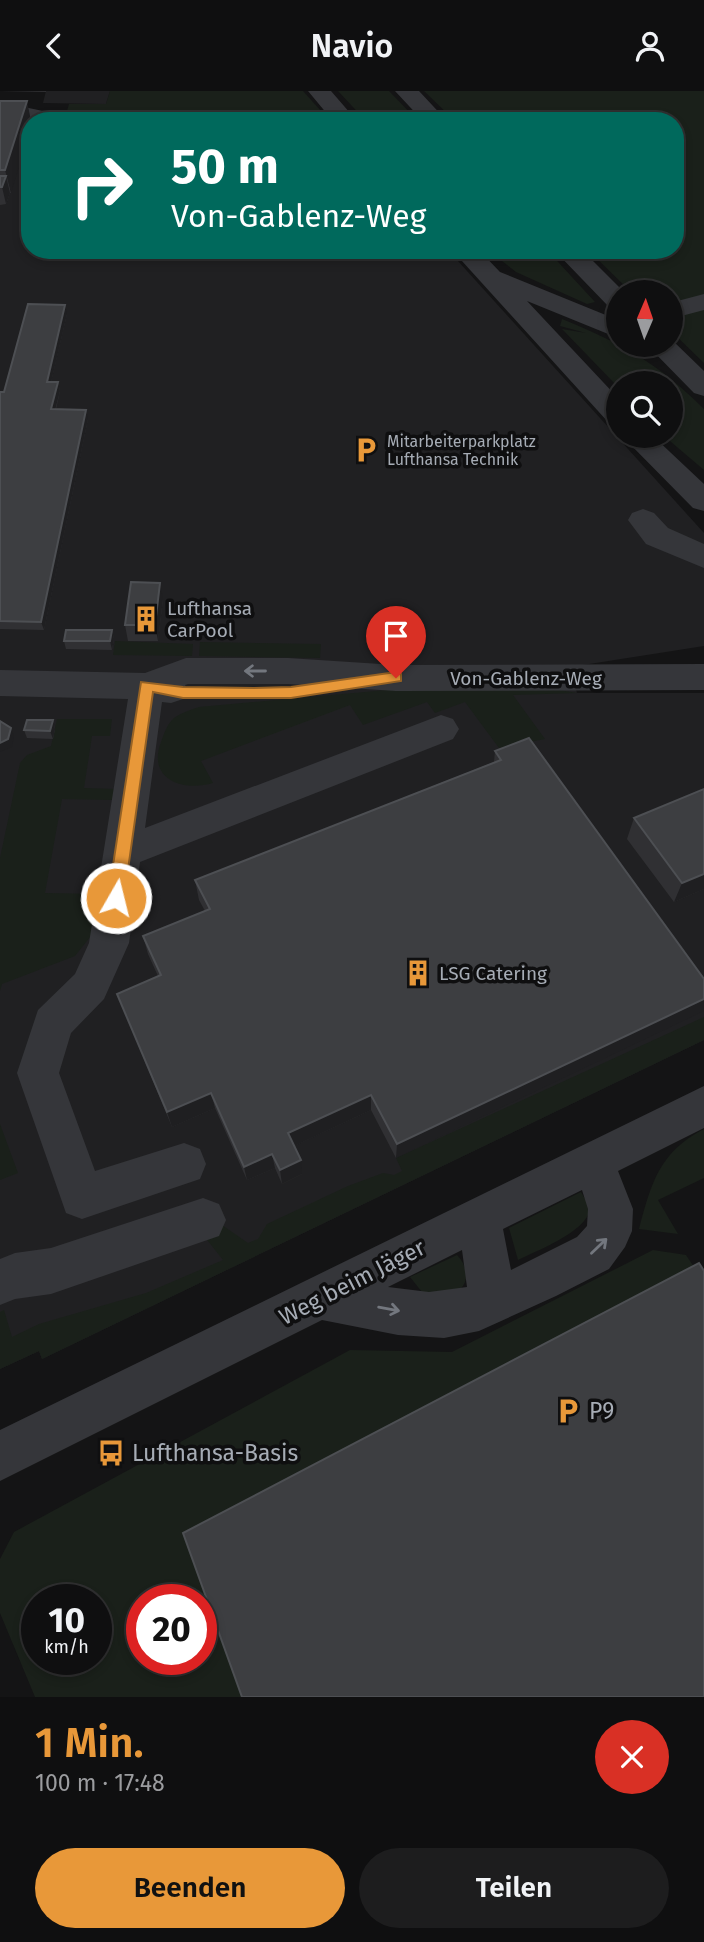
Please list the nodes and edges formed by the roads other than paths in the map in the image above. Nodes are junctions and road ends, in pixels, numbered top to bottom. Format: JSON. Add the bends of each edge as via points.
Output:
{"nodes":[{"id":1,"x":319,"y":91,"type":"edge"},
{"id":2,"x":406,"y":91,"type":"edge"},
{"id":3,"x":0,"y":109,"type":"edge"},
{"id":4,"x":22,"y":112,"type":"edge"},
{"id":5,"x":338,"y":112,"type":"edge"},
{"id":6,"x":427,"y":112,"type":"edge"},
{"id":7,"x":474,"y":259,"type":"edge"},
{"id":8,"x":576,"y":259,"type":"edge"},
{"id":9,"x":488,"y":275,"type":"junction"},
{"id":10,"x":606,"y":289,"type":"edge"},
{"id":11,"x":704,"y":302,"type":"edge"},
{"id":12,"x":683,"y":308,"type":"edge"},
{"id":13,"x":606,"y":325,"type":"edge"},
{"id":14,"x":671,"y":357,"type":"edge"},
{"id":15,"x":704,"y":387,"type":"edge"},
{"id":16,"x":606,"y":403,"type":"edge"},
{"id":17,"x":649,"y":448,"type":"edge"},
{"id":18,"x":704,"y":501,"type":"edge"},
{"id":19,"x":643,"y":520,"type":"dead end"},
{"id":20,"x":704,"y":557,"type":"edge"},
{"id":21,"x":663,"y":558,"type":"dead end"},
{"id":22,"x":704,"y":677,"type":"edge"},
{"id":23,"x":0,"y":683,"type":"edge"},
{"id":24,"x":146,"y":686,"type":"junction"},
{"id":25,"x":441,"y":729,"type":"dead end"},
{"id":26,"x":122,"y":852,"type":"junction"},
{"id":27,"x":704,"y":1106,"type":"edge"},
{"id":28,"x":592,"y":1162,"type":"junction"},
{"id":29,"x":184,"y":1164,"type":"dead end"},
{"id":30,"x":478,"y":1218,"type":"junction"},
{"id":31,"x":204,"y":1220,"type":"dead end"},
{"id":32,"x":0,"y":1282,"type":"edge"},
{"id":33,"x":321,"y":1297,"type":"junction"},
{"id":34,"x":482,"y":1304,"type":"junction"},
{"id":35,"x":0,"y":1456,"type":"edge"}],
"edges":[{"from":1,"to":5,"type":"street"},
{"from":2,"to":6,"type":"street"},
{"from":3,"to":4,"type":"street"},
{"from":7,"to":9,"type":"street"},
{"from":8,"to":10,"type":"street"},
{"from":9,"to":13,"type":"street"},
{"from":9,"to":16,"type":"street"},
{"from":11,"to":12,"type":"street"},
{"from":14,"to":15,"type":"street"},
{"from":17,"to":18,"type":"street"},
{"from":19,"to":20,"type":"street","via":[[657,536]]},
{"from":20,"to":21,"type":"street"},
{"from":22,"to":24,"type":"street","name":"Von-Gablenz-Weg","via":[[396,678],[254,694],[183,693]]},
{"from":23,"to":24,"type":"street","name":"Von-Gablenz-Weg"},
{"from":24,"to":26,"type":"street"},
{"from":25,"to":26,"type":"street"},
{"from":26,"to":29,"type":"street","via":[[109,943],[90,986],[53,1023],[38,1073],[82,1197]]},
{"from":27,"to":28,"type":"street","name":"Weg beim Jäger"},
{"from":28,"to":30,"type":"street","name":"Weg beim Jäger"},
{"from":34,"to":28,"type":"street","one_way":true,"via":[[593,1253],[606,1241],[613,1221]]},
{"from":30,"to":33,"type":"street","name":"Weg beim Jäger"},
{"from":30,"to":34,"type":"street","via":[[490,1282],[490,1293]]},
{"from":31,"to":32,"type":"street","via":[[51,1271]]},
{"from":33,"to":34,"type":"street","one_way":true,"via":[[444,1315]]},
{"from":33,"to":35,"type":"street","name":"Weg beim Jäger"}]}
